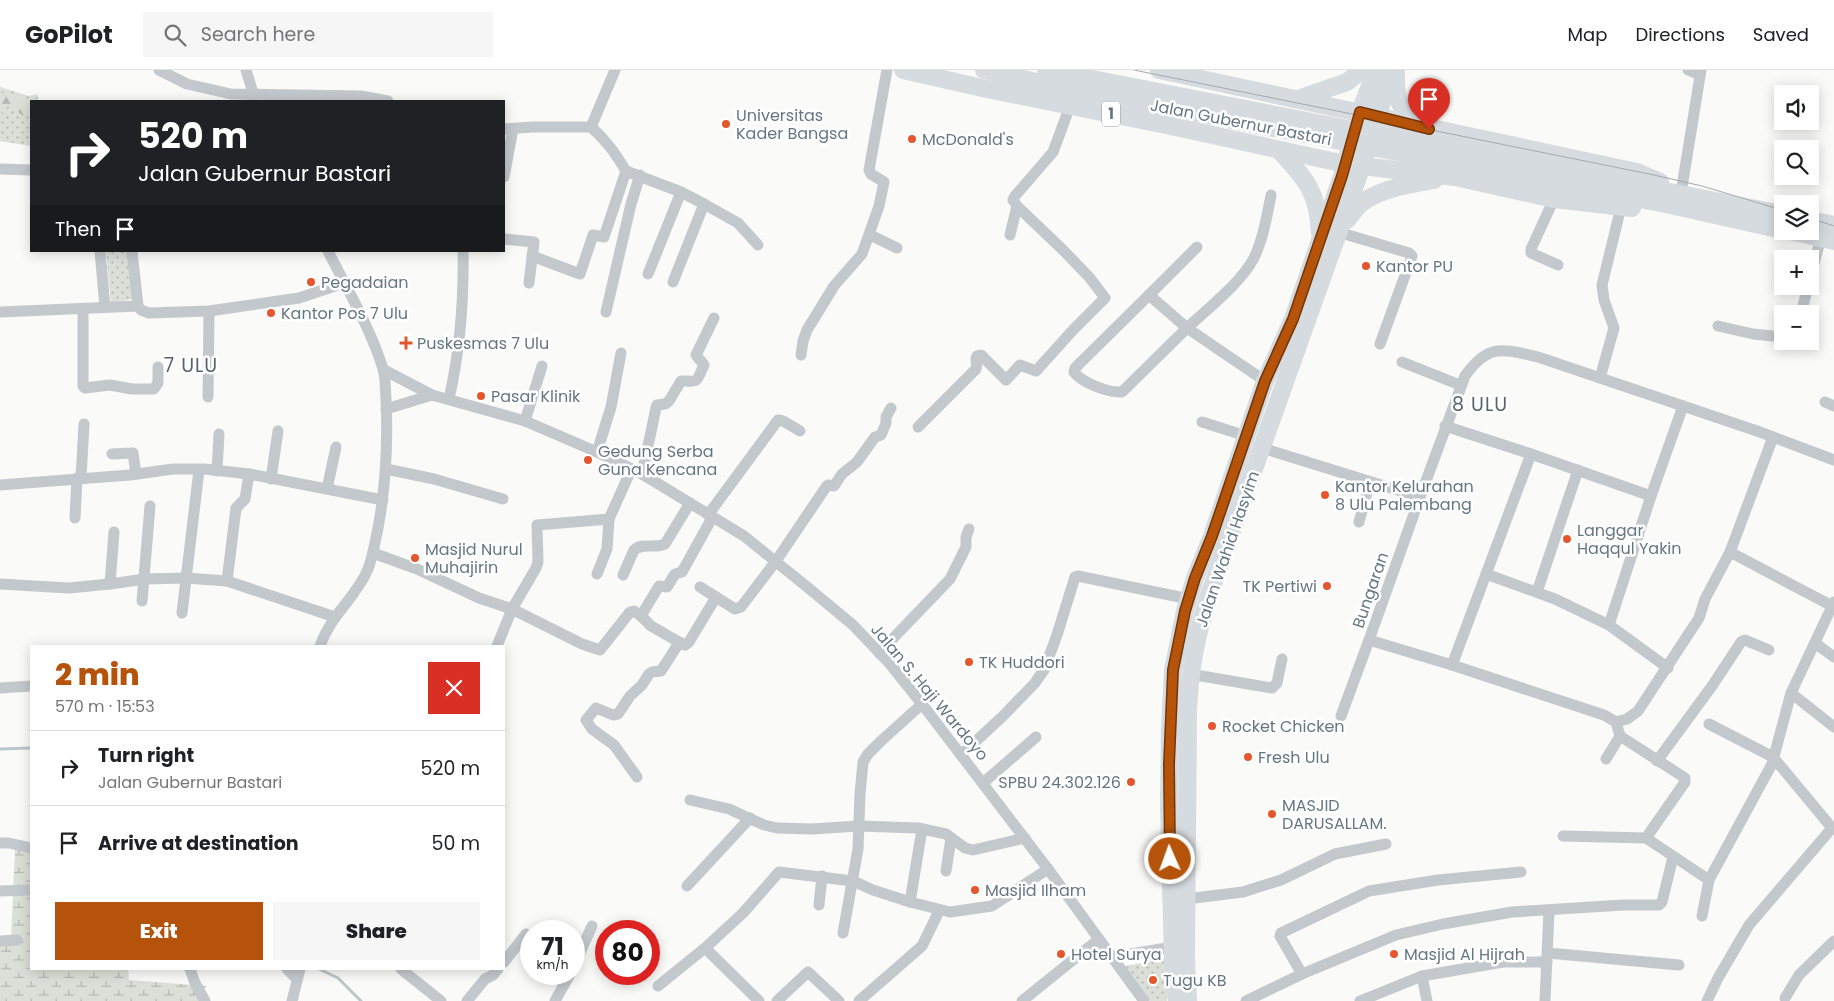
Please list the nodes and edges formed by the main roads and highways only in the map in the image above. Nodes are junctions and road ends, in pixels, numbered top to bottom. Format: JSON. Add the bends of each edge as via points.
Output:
{"nodes":[{"id":1,"x":903,"y":70,"type":"edge"},
{"id":2,"x":984,"y":70,"type":"edge"},
{"id":3,"x":1159,"y":70,"type":"edge"},
{"id":4,"x":1362,"y":70,"type":"edge"},
{"id":5,"x":1376,"y":70,"type":"edge"},
{"id":6,"x":1392,"y":70,"type":"edge"},
{"id":7,"x":1396,"y":70,"type":"edge"},
{"id":8,"x":919,"y":72,"type":"edge"},
{"id":9,"x":1183,"y":72,"type":"edge"},
{"id":10,"x":1044,"y":77,"type":"edge"},
{"id":11,"x":1263,"y":92,"type":"junction"},
{"id":12,"x":1298,"y":100,"type":"junction"},
{"id":13,"x":1360,"y":112,"type":"junction"},
{"id":14,"x":1378,"y":116,"type":"junction"},
{"id":15,"x":1429,"y":129,"type":"junction"},
{"id":16,"x":1465,"y":134,"type":"junction"},
{"id":17,"x":1248,"y":143,"type":"junction"},
{"id":18,"x":1279,"y":150,"type":"junction"},
{"id":19,"x":1354,"y":165,"type":"junction"},
{"id":20,"x":1417,"y":173,"type":"junction"},
{"id":21,"x":1454,"y":177,"type":"junction"},
{"id":22,"x":1674,"y":197,"type":"junction"},
{"id":23,"x":1774,"y":213,"type":"edge"},
{"id":24,"x":1819,"y":222,"type":"edge"},
{"id":25,"x":1834,"y":225,"type":"edge"},
{"id":26,"x":1774,"y":228,"type":"edge"},
{"id":27,"x":1338,"y":231,"type":"junction"},
{"id":28,"x":1320,"y":243,"type":"junction"},
{"id":29,"x":1180,"y":946,"type":"junction"},
{"id":30,"x":1177,"y":1001,"type":"edge"},
{"id":31,"x":1188,"y":1001,"type":"edge"}],
"edges":[{"from":1,"to":8,"type":"highway","number":"1"},
{"from":2,"to":10,"type":"highway","name":"Jalan Gubernur Bastari"},
{"from":3,"to":9,"type":"highway","name":"Jalan Gubernur Bastari"},
{"from":4,"to":12,"type":"highway","via":[[1347,82]]},
{"from":5,"to":13,"type":"highway","name":"Jalan Wahid Hasyim"},
{"from":6,"to":14,"type":"highway","name":"Jalan Wahid Hasyim"},
{"from":7,"to":16,"type":"highway","via":[[1397,97],[1404,110],[1420,120]]},
{"from":8,"to":17,"type":"highway","number":"1"},
{"from":9,"to":11,"type":"highway","name":"Jalan Gubernur Bastari"},
{"from":10,"to":22,"type":"highway","name":"Jalan Gubernur Bastari"},
{"from":11,"to":12,"type":"highway","name":"Jalan Gubernur Bastari"},
{"from":11,"to":17,"type":"highway","via":[[1269,99],[1270,118]]},
{"from":12,"to":13,"type":"highway","name":"Jalan Gubernur Bastari"},
{"from":13,"to":14,"type":"highway","name":"Jalan Gubernur Bastari"},
{"from":13,"to":19,"type":"highway","name":"Jalan Wahid Hasyim"},
{"from":14,"to":15,"type":"highway","name":"Jalan Gubernur Bastari"},
{"from":14,"to":19,"type":"highway","name":"Jalan Wahid Hasyim"},
{"from":15,"to":16,"type":"highway","name":"Jalan Gubernur Bastari"},
{"from":15,"to":20,"type":"highway","via":[[1415,142],[1412,150]]},
{"from":16,"to":22,"type":"highway","name":"Jalan Gubernur Bastari","via":[[1637,172],[1654,179]]},
{"from":17,"to":18,"type":"highway","number":"1"},
{"from":18,"to":19,"type":"highway","number":"1"},
{"from":18,"to":28,"type":"highway","via":[[1306,182],[1314,197],[1319,213]]},
{"from":19,"to":20,"type":"highway","name":"Jalan Gubernur Bastari"},
{"from":19,"to":27,"type":"highway","name":"Jalan Wahid Hasyim"},
{"from":19,"to":28,"type":"highway","name":"Jalan Wahid Hasyim"},
{"from":20,"to":21,"type":"highway","name":"Jalan Gubernur Bastari"},
{"from":21,"to":22,"type":"highway","name":"Jalan Gubernur Bastari","via":[[1554,199],[1621,207],[1646,209]]},
{"from":21,"to":27,"type":"highway","via":[[1376,195],[1362,203]]},
{"from":22,"to":23,"type":"highway","name":"Jalan Gubernur Bastari"},
{"from":22,"to":26,"type":"highway","name":"Jalan Gubernur Bastari"},
{"from":24,"to":25,"type":"highway"},
{"from":27,"to":29,"type":"highway","name":"Jalan Wahid Hasyim","via":[[1196,638],[1188,710],[1186,899]]},
{"from":28,"to":29,"type":"highway","name":"Jalan Wahid Hasyim","via":[[1293,319],[1265,381],[1189,599],[1173,670],[1169,806]]},
{"from":29,"to":30,"type":"highway","name":"Jalan Wahid Hasyim"},
{"from":29,"to":31,"type":"highway","name":"Jalan Wahid Hasyim"}]}
